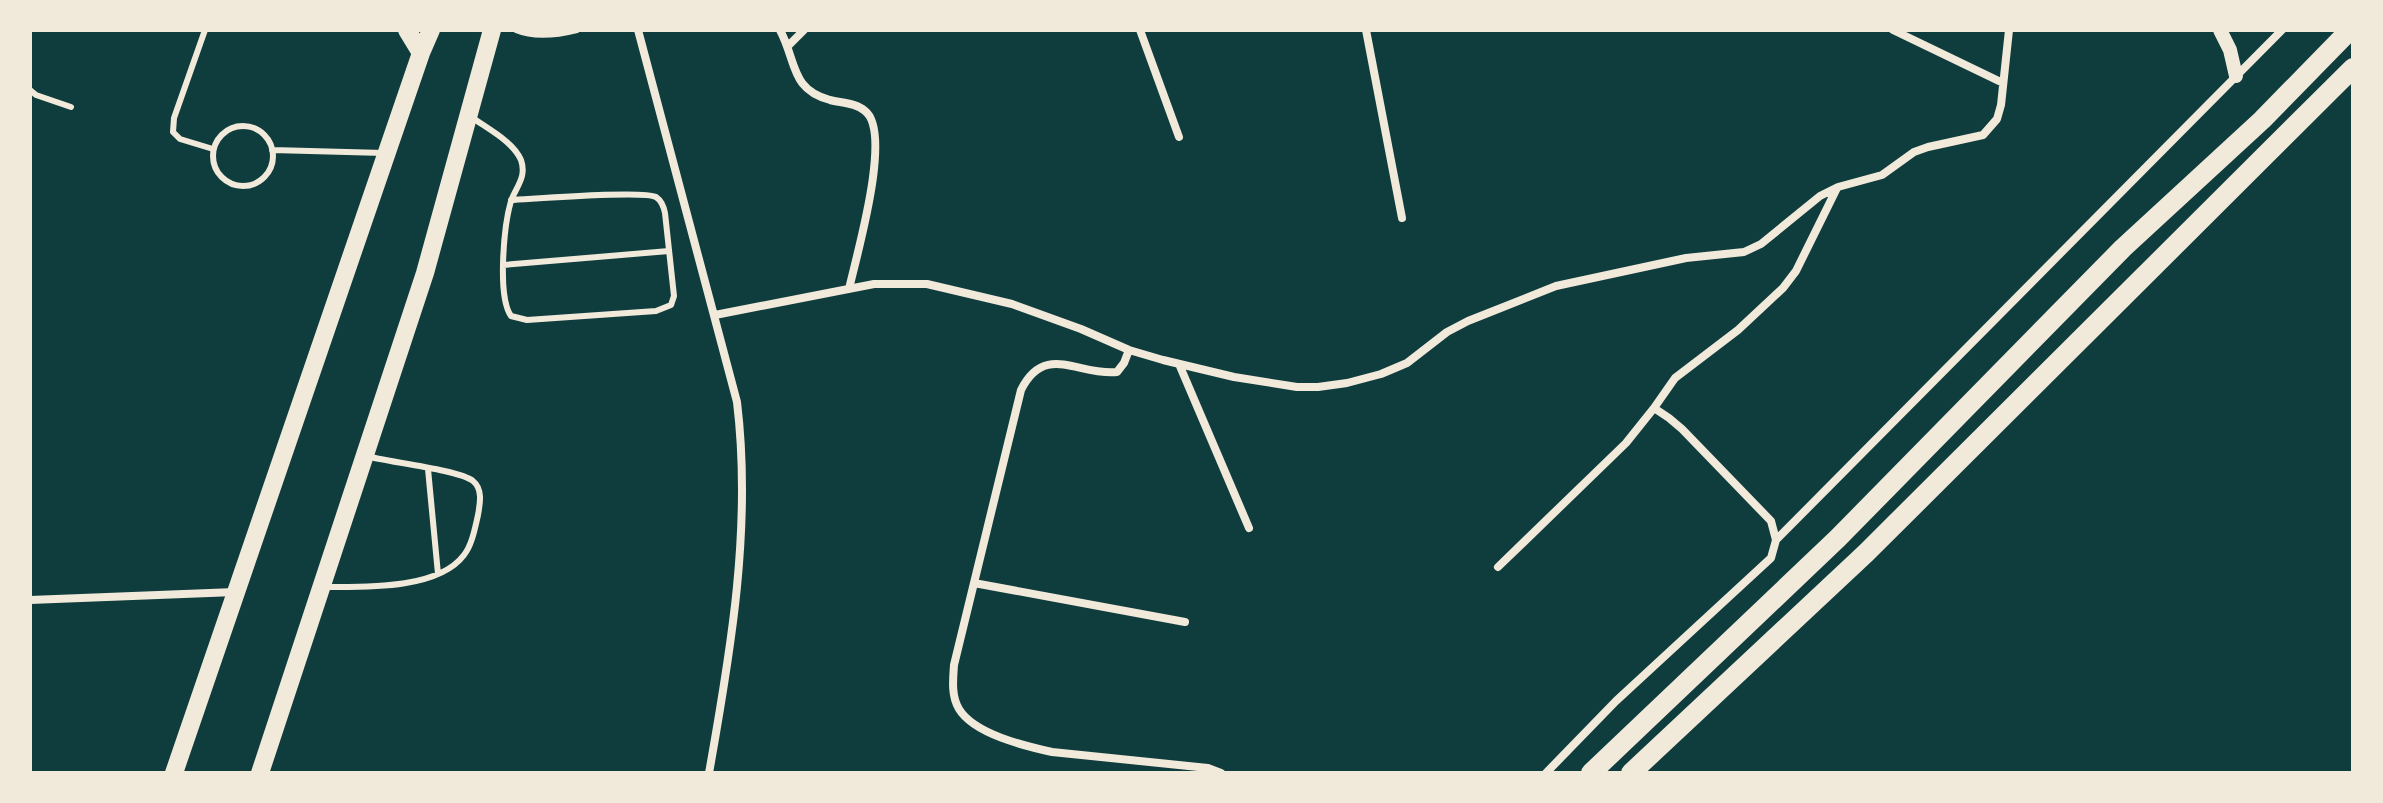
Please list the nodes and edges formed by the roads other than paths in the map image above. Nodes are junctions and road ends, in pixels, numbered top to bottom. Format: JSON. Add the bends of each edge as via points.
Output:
{"nodes":[{"id":1,"x":205,"y":30,"type":"edge"},
{"id":2,"x":407,"y":30,"type":"edge"},
{"id":3,"x":431,"y":30,"type":"edge"},
{"id":4,"x":492,"y":30,"type":"edge"},
{"id":5,"x":516,"y":30,"type":"edge"},
{"id":6,"x":577,"y":30,"type":"edge"},
{"id":7,"x":638,"y":30,"type":"edge"},
{"id":8,"x":780,"y":30,"type":"edge"},
{"id":9,"x":804,"y":30,"type":"edge"},
{"id":10,"x":1140,"y":30,"type":"edge"},
{"id":11,"x":1366,"y":30,"type":"edge"},
{"id":12,"x":1893,"y":30,"type":"edge"},
{"id":13,"x":2009,"y":30,"type":"edge"},
{"id":14,"x":2220,"y":30,"type":"edge"},
{"id":15,"x":2282,"y":30,"type":"edge"},
{"id":16,"x":2350,"y":30,"type":"edge"},
{"id":17,"x":788,"y":46,"type":"junction"},
{"id":18,"x":421,"y":53,"type":"junction"},
{"id":19,"x":2353,"y":68,"type":"edge"},
{"id":20,"x":2236,"y":76,"type":"junction"},
{"id":21,"x":2003,"y":83,"type":"junction"},
{"id":22,"x":30,"y":90,"type":"edge"},
{"id":23,"x":71,"y":107,"type":"dead end"},
{"id":24,"x":469,"y":114,"type":"junction"},
{"id":25,"x":1179,"y":137,"type":"dead end"},
{"id":26,"x":213,"y":149,"type":"junction"},
{"id":27,"x":272,"y":150,"type":"junction"},
{"id":28,"x":387,"y":153,"type":"junction"},
{"id":29,"x":1838,"y":187,"type":"junction"},
{"id":30,"x":511,"y":200,"type":"junction"},
{"id":31,"x":1402,"y":218,"type":"dead end"},
{"id":32,"x":669,"y":251,"type":"junction"},
{"id":33,"x":503,"y":265,"type":"junction"},
{"id":34,"x":849,"y":289,"type":"junction"},
{"id":35,"x":715,"y":315,"type":"junction"},
{"id":36,"x":1129,"y":350,"type":"junction"},
{"id":37,"x":1179,"y":364,"type":"junction"},
{"id":38,"x":1654,"y":408,"type":"junction"},
{"id":39,"x":365,"y":456,"type":"junction"},
{"id":40,"x":428,"y":469,"type":"junction"},
{"id":41,"x":1249,"y":528,"type":"dead end"},
{"id":42,"x":1776,"y":540,"type":"junction"},
{"id":43,"x":1498,"y":567,"type":"dead end"},
{"id":44,"x":438,"y":574,"type":"junction"},
{"id":45,"x":974,"y":583,"type":"junction"},
{"id":46,"x":321,"y":587,"type":"junction"},
{"id":47,"x":235,"y":592,"type":"junction"},
{"id":48,"x":30,"y":600,"type":"edge"},
{"id":49,"x":1185,"y":622,"type":"dead end"},
{"id":50,"x":174,"y":773,"type":"edge"},
{"id":51,"x":260,"y":773,"type":"edge"},
{"id":52,"x":709,"y":773,"type":"edge"},
{"id":53,"x":1221,"y":773,"type":"edge"},
{"id":54,"x":1546,"y":773,"type":"edge"},
{"id":55,"x":1591,"y":773,"type":"edge"},
{"id":56,"x":1631,"y":773,"type":"edge"}],
"edges":[{"from":1,"to":26,"type":"lane","via":[[173,132]]},
{"from":2,"to":18,"type":"main road"},
{"from":3,"to":18,"type":"main road"},
{"from":4,"to":24,"type":"main road"},
{"from":5,"to":6,"type":"lane","via":[[540,35]]},
{"from":7,"to":35,"type":"street"},
{"from":8,"to":17,"type":"street"},
{"from":9,"to":17,"type":"street"},
{"from":10,"to":25,"type":"street"},
{"from":11,"to":31,"type":"street"},
{"from":12,"to":21,"type":"street"},
{"from":13,"to":21,"type":"street"},
{"from":14,"to":20,"type":"street"},
{"from":15,"to":20,"type":"street"},
{"from":16,"to":55,"type":"highway","via":[[2123,248],[1838,538]]},
{"from":17,"to":34,"type":"street","via":[[807,90],[854,105],[873,120],[876,160]]},
{"from":18,"to":28,"type":"main road"},
{"from":19,"to":56,"type":"highway","via":[[1866,553]]},
{"from":20,"to":42,"type":"street"},
{"from":21,"to":29,"type":"street","via":[[1997,119],[1983,135],[1914,152],[1882,175]]},
{"from":22,"to":23,"type":"lane"},
{"from":24,"to":30,"type":"lane","via":[[509,145],[522,163],[521,183]]},
{"from":24,"to":39,"type":"main road","via":[[425,273]]},
{"from":26,"to":27,"type":"lane","via":[[226,130],[249,126],[268,139]]},
{"from":26,"to":27,"type":"lane","via":[[217,172],[236,185],[259,181],[272,162]]},
{"from":27,"to":28,"type":"lane"},
{"from":28,"to":47,"type":"main road"},
{"from":29,"to":37,"type":"street","via":[[1744,252],[1686,258],[1556,286],[1468,321],[1407,363],[1381,374],[1297,387]]},
{"from":29,"to":38,"type":"street","via":[[1783,288],[1675,378]]},
{"from":30,"to":32,"type":"lane","via":[[656,197],[665,213]]},
{"from":30,"to":33,"type":"lane"},
{"from":32,"to":33,"type":"lane"},
{"from":32,"to":33,"type":"lane","via":[[674,296],[671,305],[656,311],[519,320],[505,308]]},
{"from":34,"to":35,"type":"street"},
{"from":34,"to":36,"type":"street","via":[[898,283],[963,291],[1012,304]]},
{"from":35,"to":52,"type":"street","via":[[737,402],[743,481],[736,600]]},
{"from":36,"to":37,"type":"street"},
{"from":36,"to":45,"type":"street","via":[[1117,372],[1055,363],[1043,365],[1026,380]]},
{"from":37,"to":41,"type":"street"},
{"from":38,"to":42,"type":"street","via":[[1682,429],[1771,521]]},
{"from":38,"to":43,"type":"street","via":[[1626,443]]},
{"from":39,"to":40,"type":"lane"},
{"from":39,"to":46,"type":"main road"},
{"from":40,"to":44,"type":"lane"},
{"from":40,"to":44,"type":"lane","via":[[474,481],[481,502],[465,554]]},
{"from":42,"to":54,"type":"street","via":[[1771,558]]},
{"from":44,"to":46,"type":"lane","via":[[384,587]]},
{"from":45,"to":49,"type":"street"},
{"from":45,"to":53,"type":"street","via":[[953,690],[970,721],[1052,752]]},
{"from":46,"to":51,"type":"main road"},
{"from":47,"to":48,"type":"street"},
{"from":47,"to":50,"type":"main road"}]}
